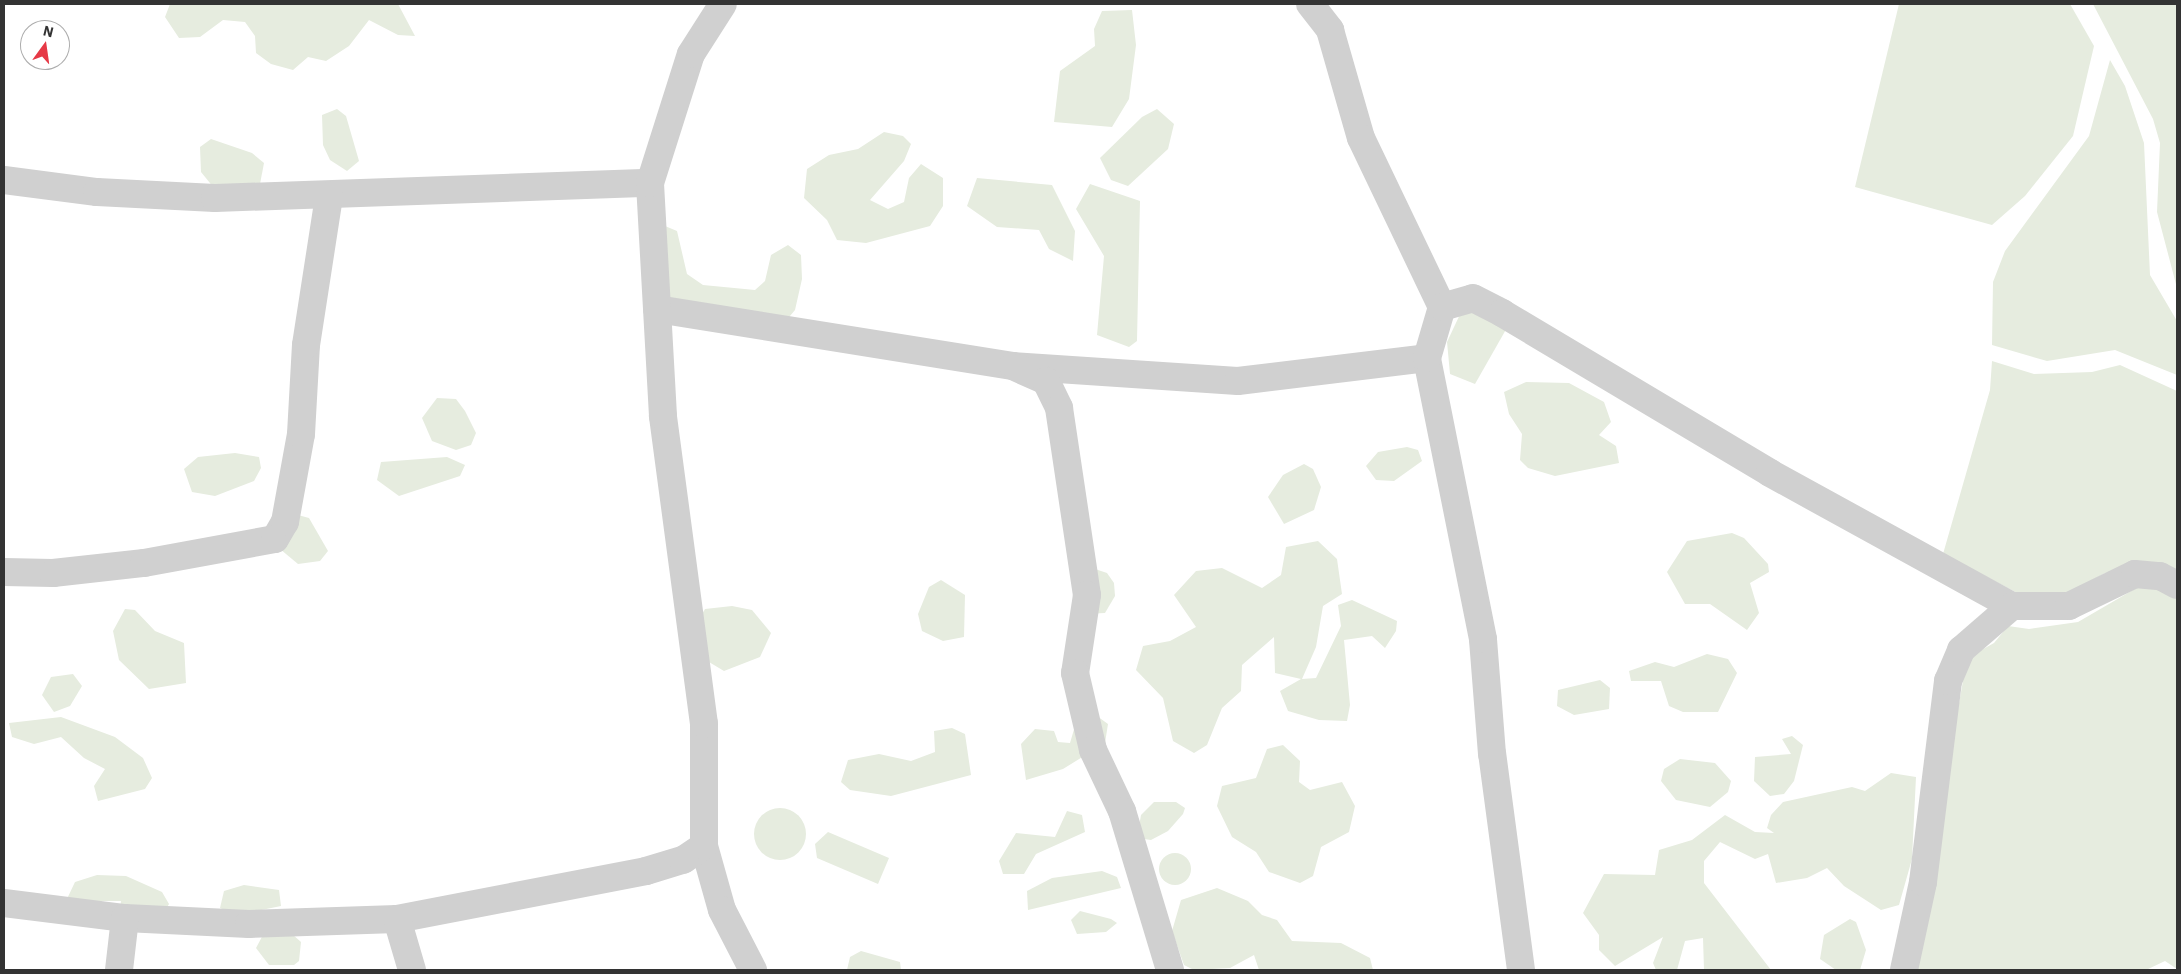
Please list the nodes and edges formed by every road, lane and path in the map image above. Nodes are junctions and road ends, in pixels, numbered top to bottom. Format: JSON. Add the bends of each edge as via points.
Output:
{"nodes":[{"id":1,"x":723,"y":4,"type":"edge"},
{"id":2,"x":1310,"y":4,"type":"edge"},
{"id":3,"x":4,"y":180,"type":"edge"},
{"id":4,"x":650,"y":183,"type":"junction"},
{"id":5,"x":329,"y":196,"type":"junction"},
{"id":6,"x":1442,"y":307,"type":"junction"},
{"id":7,"x":657,"y":309,"type":"junction"},
{"id":8,"x":1427,"y":358,"type":"junction"},
{"id":9,"x":1013,"y":366,"type":"junction"},
{"id":10,"x":4,"y":572,"type":"edge"},
{"id":11,"x":2177,"y":585,"type":"edge"},
{"id":12,"x":2012,"y":606,"type":"junction"},
{"id":13,"x":704,"y":846,"type":"junction"},
{"id":14,"x":4,"y":903,"type":"edge"},
{"id":15,"x":125,"y":918,"type":"junction"},
{"id":16,"x":397,"y":919,"type":"junction"},
{"id":17,"x":119,"y":970,"type":"edge"},
{"id":18,"x":412,"y":970,"type":"edge"},
{"id":19,"x":753,"y":970,"type":"edge"},
{"id":20,"x":1170,"y":970,"type":"edge"},
{"id":21,"x":1521,"y":970,"type":"edge"},
{"id":22,"x":1904,"y":970,"type":"edge"}],
"edges":[{"from":1,"to":4,"type":"street","via":[[690,54]]},
{"from":2,"to":6,"type":"street","via":[[1330,30],[1361,138]]},
{"from":3,"to":5,"type":"street","via":[[97,192],[215,198]]},
{"from":4,"to":5,"type":"street"},
{"from":4,"to":7,"type":"street"},
{"from":5,"to":10,"type":"street","via":[[306,345],[300,434],[285,522],[275,539],[144,563],[53,573]]},
{"from":6,"to":8,"type":"street"},
{"from":6,"to":12,"type":"street","via":[[1473,298],[1502,313],[1770,473]]},
{"from":7,"to":9,"type":"street"},
{"from":7,"to":13,"type":"street","via":[[664,416],[704,724]]},
{"from":8,"to":9,"type":"street","via":[[1238,381]]},
{"from":8,"to":21,"type":"street","via":[[1483,639],[1492,754]]},
{"from":9,"to":20,"type":"street","via":[[1046,381],[1059,408],[1088,595],[1075,673],[1093,750],[1122,811]]},
{"from":11,"to":12,"type":"street","via":[[2160,576],[2135,574],[2070,606]]},
{"from":12,"to":22,"type":"street","via":[[1961,650],[1948,681],[1923,882]]},
{"from":13,"to":16,"type":"street","via":[[683,860],[646,871]]},
{"from":13,"to":19,"type":"street","via":[[722,910]]},
{"from":14,"to":15,"type":"street"},
{"from":15,"to":16,"type":"street","via":[[249,924]]},
{"from":15,"to":17,"type":"street"},
{"from":16,"to":18,"type":"street"}]}
